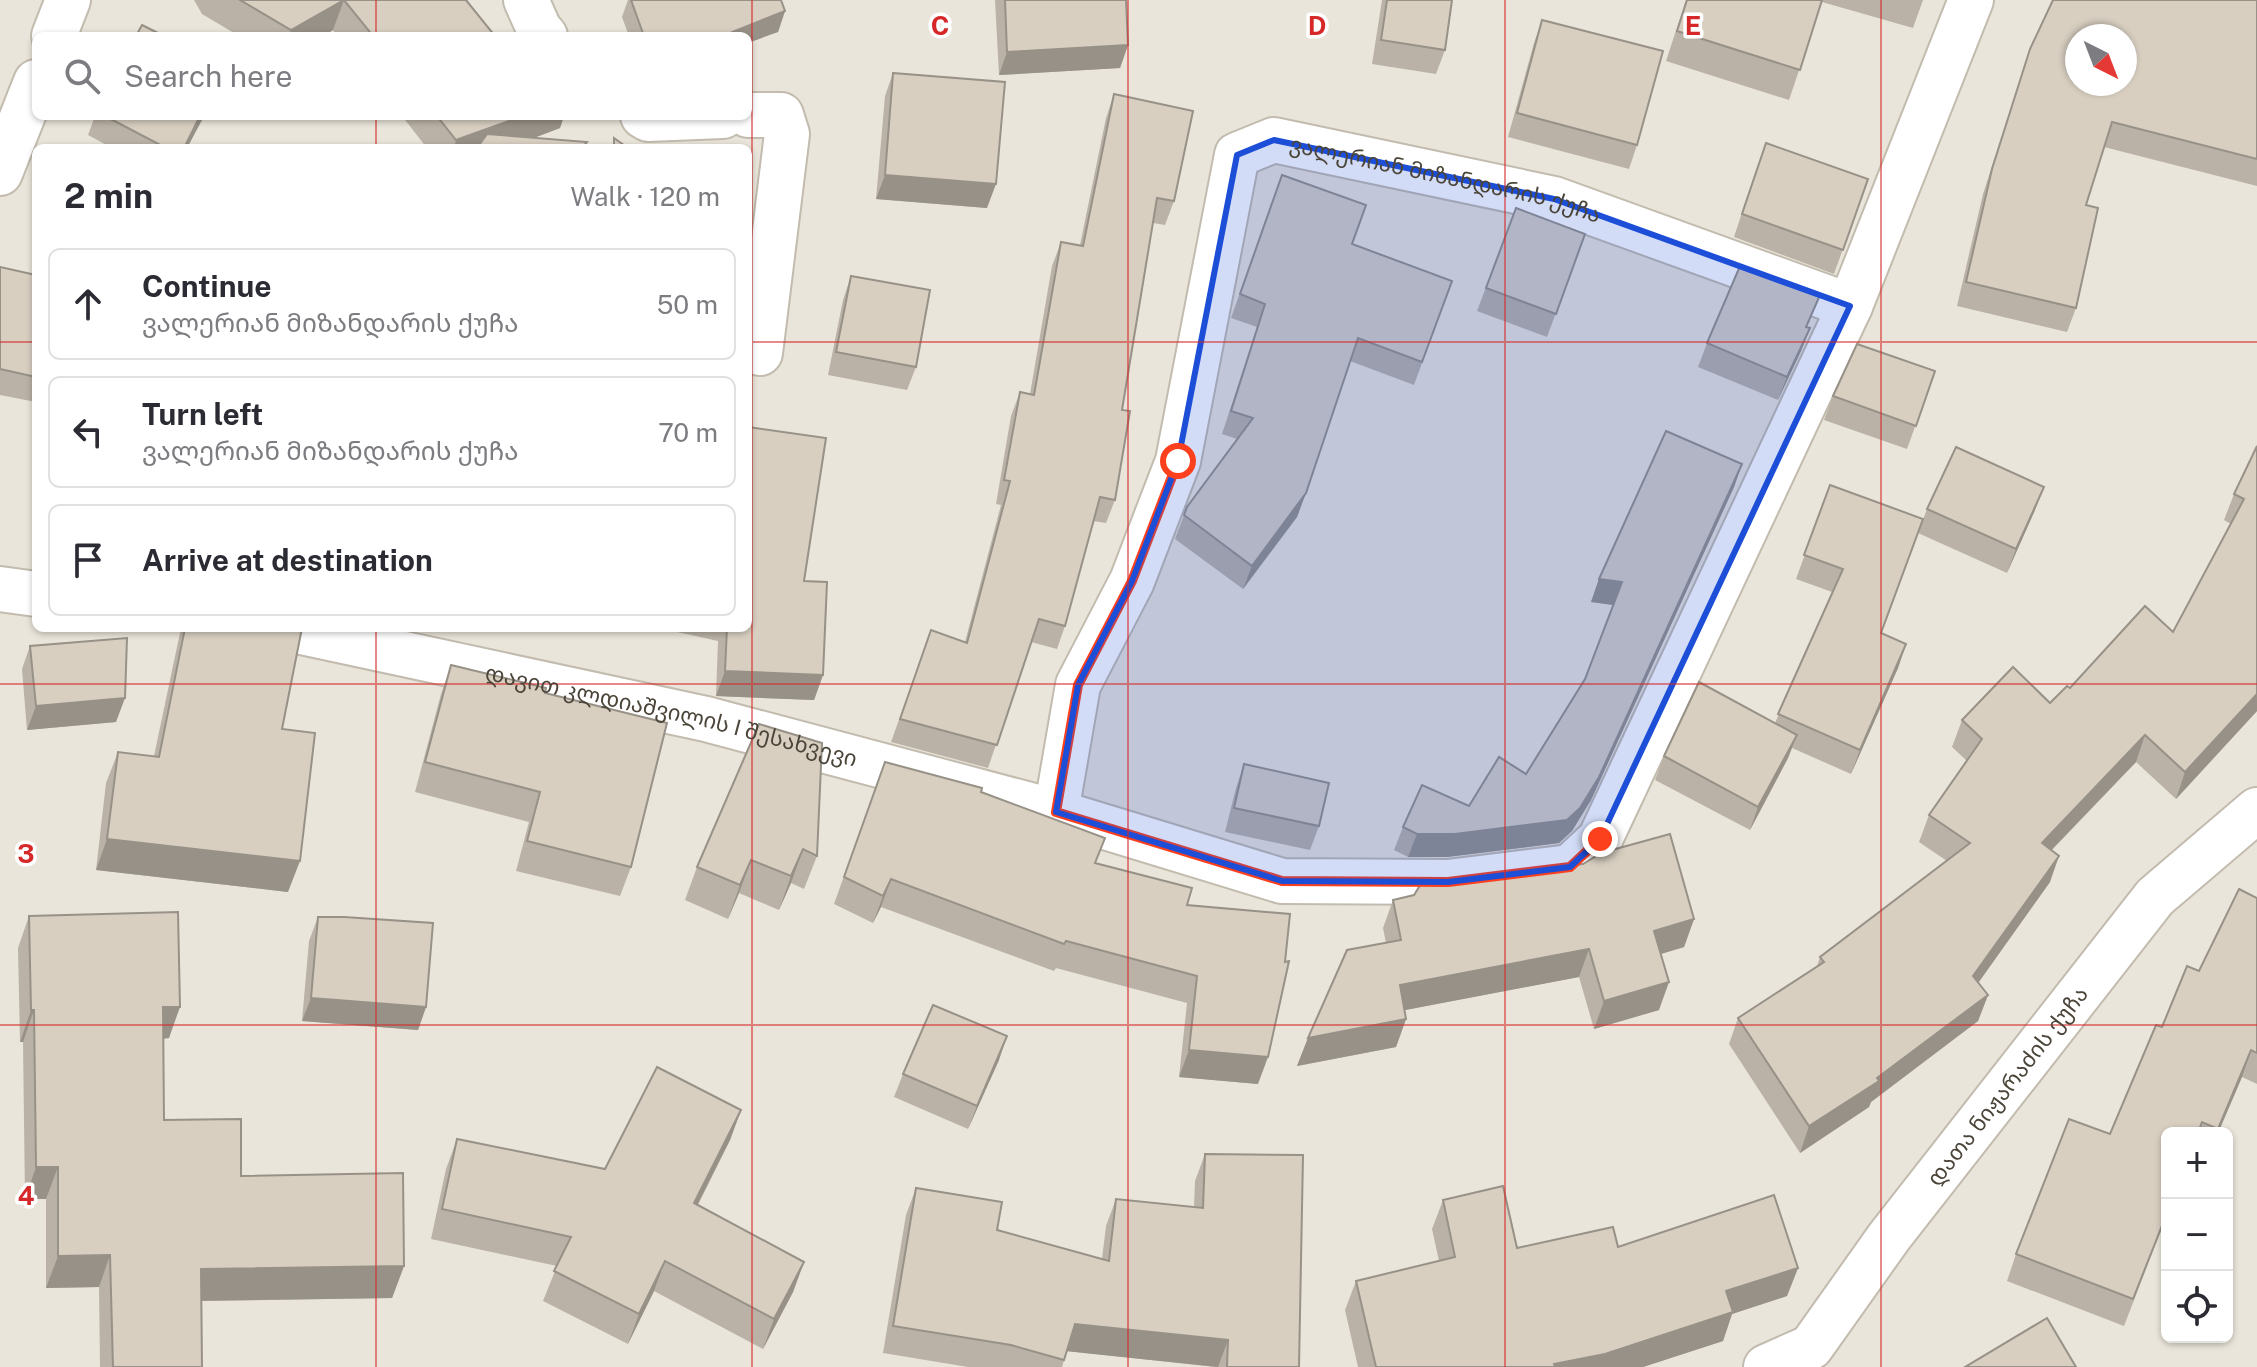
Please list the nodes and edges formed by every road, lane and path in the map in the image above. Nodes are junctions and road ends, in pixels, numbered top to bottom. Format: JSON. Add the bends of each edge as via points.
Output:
{"nodes":[{"id":1,"x":68,"y":0,"type":"edge"},
{"id":2,"x":526,"y":0,"type":"edge"},
{"id":3,"x":1971,"y":0,"type":"edge"},
{"id":4,"x":56,"y":32,"type":"edge"},
{"id":5,"x":542,"y":32,"type":"edge"},
{"id":6,"x":32,"y":92,"type":"edge"},
{"id":7,"x":752,"y":115,"type":"edge"},
{"id":8,"x":0,"y":173,"type":"edge"},
{"id":9,"x":1850,"y":306,"type":"junction"},
{"id":10,"x":760,"y":353,"type":"dead end"},
{"id":11,"x":0,"y":589,"type":"edge"},
{"id":12,"x":32,"y":593,"type":"edge"},
{"id":13,"x":302,"y":632,"type":"edge"},
{"id":14,"x":2257,"y":810,"type":"edge"},
{"id":15,"x":1056,"y":812,"type":"junction"},
{"id":16,"x":1815,"y":1357,"type":"edge"},
{"id":17,"x":1766,"y":1367,"type":"edge"}],
"edges":[{"from":1,"to":4,"type":"street"},
{"from":2,"to":5,"type":"street"},
{"from":3,"to":9,"type":"street"},
{"from":6,"to":8,"type":"street"},
{"from":7,"to":10,"type":"street","via":[[781,115],[787,134]]},
{"from":9,"to":15,"type":"street","via":[[1600,839],[1570,867],[1448,882],[1282,881]]},
{"from":9,"to":15,"type":"street","name":"ვალერიან მიზანდარის ქუჩა","via":[[1554,199],[1274,140],[1237,155],[1178,461],[1132,581],[1078,685]]},
{"from":11,"to":12,"type":"street"},
{"from":13,"to":15,"type":"street","name":"დავით კლდიაშვილის I შესახვევი","via":[[706,719]]},
{"from":14,"to":16,"type":"street","name":"დათა ნიჟარაძის ქუჩა","via":[[2155,897],[1889,1237]]},
{"from":16,"to":17,"type":"street","name":"დათა ნიჟარაძის ქუჩა"}]}
